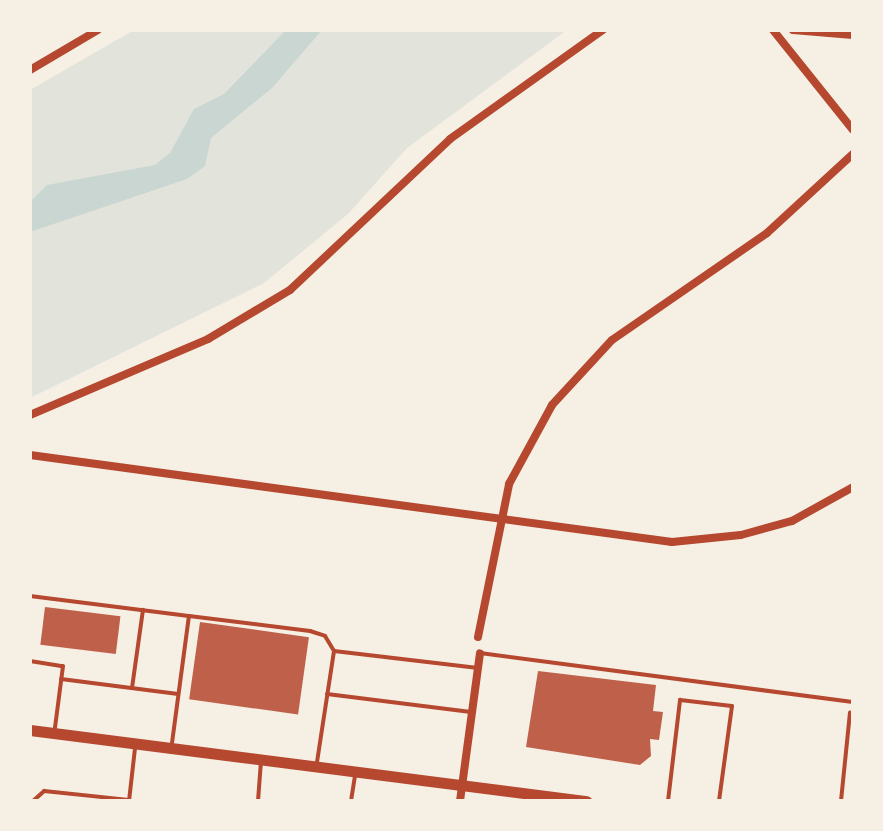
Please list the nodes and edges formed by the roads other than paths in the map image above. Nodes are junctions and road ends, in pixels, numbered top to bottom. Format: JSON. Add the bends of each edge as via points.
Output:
{"nodes":[{"id":1,"x":98,"y":30,"type":"edge"},
{"id":2,"x":603,"y":30,"type":"edge"},
{"id":3,"x":774,"y":30,"type":"edge"},
{"id":4,"x":793,"y":30,"type":"edge"},
{"id":5,"x":853,"y":35,"type":"edge"},
{"id":6,"x":30,"y":70,"type":"edge"},
{"id":7,"x":853,"y":130,"type":"edge"},
{"id":8,"x":853,"y":154,"type":"edge"},
{"id":9,"x":30,"y":415,"type":"edge"},
{"id":10,"x":30,"y":456,"type":"edge"},
{"id":11,"x":853,"y":488,"type":"edge"},
{"id":12,"x":497,"y":520,"type":"junction"},
{"id":13,"x":30,"y":596,"type":"edge"},
{"id":14,"x":143,"y":610,"type":"junction"},
{"id":15,"x":189,"y":616,"type":"junction"},
{"id":16,"x":478,"y":637,"type":"dead end"},
{"id":17,"x":334,"y":651,"type":"junction"},
{"id":18,"x":480,"y":654,"type":"joint"},
{"id":19,"x":30,"y":661,"type":"edge"},
{"id":20,"x":478,"y":668,"type":"junction"},
{"id":21,"x":61,"y":679,"type":"junction"},
{"id":22,"x":132,"y":688,"type":"junction"},
{"id":23,"x":178,"y":694,"type":"junction"},
{"id":24,"x":327,"y":694,"type":"junction"},
{"id":25,"x":853,"y":702,"type":"edge"},
{"id":26,"x":471,"y":712,"type":"junction"},
{"id":27,"x":850,"y":712,"type":"dead end"},
{"id":28,"x":30,"y":730,"type":"edge"},
{"id":29,"x":54,"y":733,"type":"junction"},
{"id":30,"x":136,"y":743,"type":"junction"},
{"id":31,"x":171,"y":748,"type":"junction"},
{"id":32,"x":261,"y":759,"type":"junction"},
{"id":33,"x":317,"y":766,"type":"junction"},
{"id":34,"x":356,"y":771,"type":"junction"},
{"id":35,"x":462,"y":785,"type":"junction"},
{"id":36,"x":33,"y":801,"type":"edge"},
{"id":37,"x":129,"y":801,"type":"edge"},
{"id":38,"x":258,"y":801,"type":"edge"},
{"id":39,"x":352,"y":801,"type":"edge"},
{"id":40,"x":460,"y":801,"type":"edge"},
{"id":41,"x":586,"y":801,"type":"edge"},
{"id":42,"x":668,"y":801,"type":"edge"},
{"id":43,"x":719,"y":801,"type":"edge"},
{"id":44,"x":841,"y":801,"type":"edge"}],
"edges":[{"from":1,"to":6,"type":"street"},
{"from":2,"to":9,"type":"street","via":[[450,139],[290,290],[208,339]]},
{"from":3,"to":7,"type":"street"},
{"from":4,"to":5,"type":"street"},
{"from":8,"to":12,"type":"street","via":[[766,233],[586,364],[528,443]]},
{"from":10,"to":12,"type":"street"},
{"from":11,"to":12,"type":"street","via":[[792,521],[705,540],[672,542]]},
{"from":12,"to":16,"type":"street"},
{"from":13,"to":14,"type":"lane"},
{"from":14,"to":15,"type":"lane"},
{"from":14,"to":22,"type":"lane"},
{"from":15,"to":17,"type":"lane","via":[[318,633]]},
{"from":15,"to":23,"type":"lane"},
{"from":17,"to":20,"type":"lane"},
{"from":17,"to":24,"type":"lane"},
{"from":18,"to":20,"type":"street"},
{"from":18,"to":25,"type":"lane"},
{"from":19,"to":21,"type":"lane","via":[[63,666]]},
{"from":20,"to":26,"type":"street"},
{"from":21,"to":22,"type":"lane"},
{"from":21,"to":29,"type":"lane"},
{"from":22,"to":23,"type":"lane"},
{"from":23,"to":31,"type":"lane"},
{"from":24,"to":26,"type":"lane"},
{"from":24,"to":33,"type":"lane"},
{"from":26,"to":35,"type":"street"},
{"from":27,"to":44,"type":"lane"},
{"from":28,"to":29,"type":"main road"},
{"from":29,"to":30,"type":"main road"},
{"from":30,"to":31,"type":"main road"},
{"from":30,"to":37,"type":"lane"},
{"from":31,"to":32,"type":"main road"},
{"from":32,"to":33,"type":"main road"},
{"from":32,"to":38,"type":"lane"},
{"from":33,"to":34,"type":"main road"},
{"from":34,"to":35,"type":"main road"},
{"from":34,"to":39,"type":"lane"},
{"from":35,"to":40,"type":"street"},
{"from":35,"to":41,"type":"main road"},
{"from":36,"to":37,"type":"lane","via":[[44,791]]},
{"from":42,"to":43,"type":"lane","via":[[680,700],[732,706]]}]}
